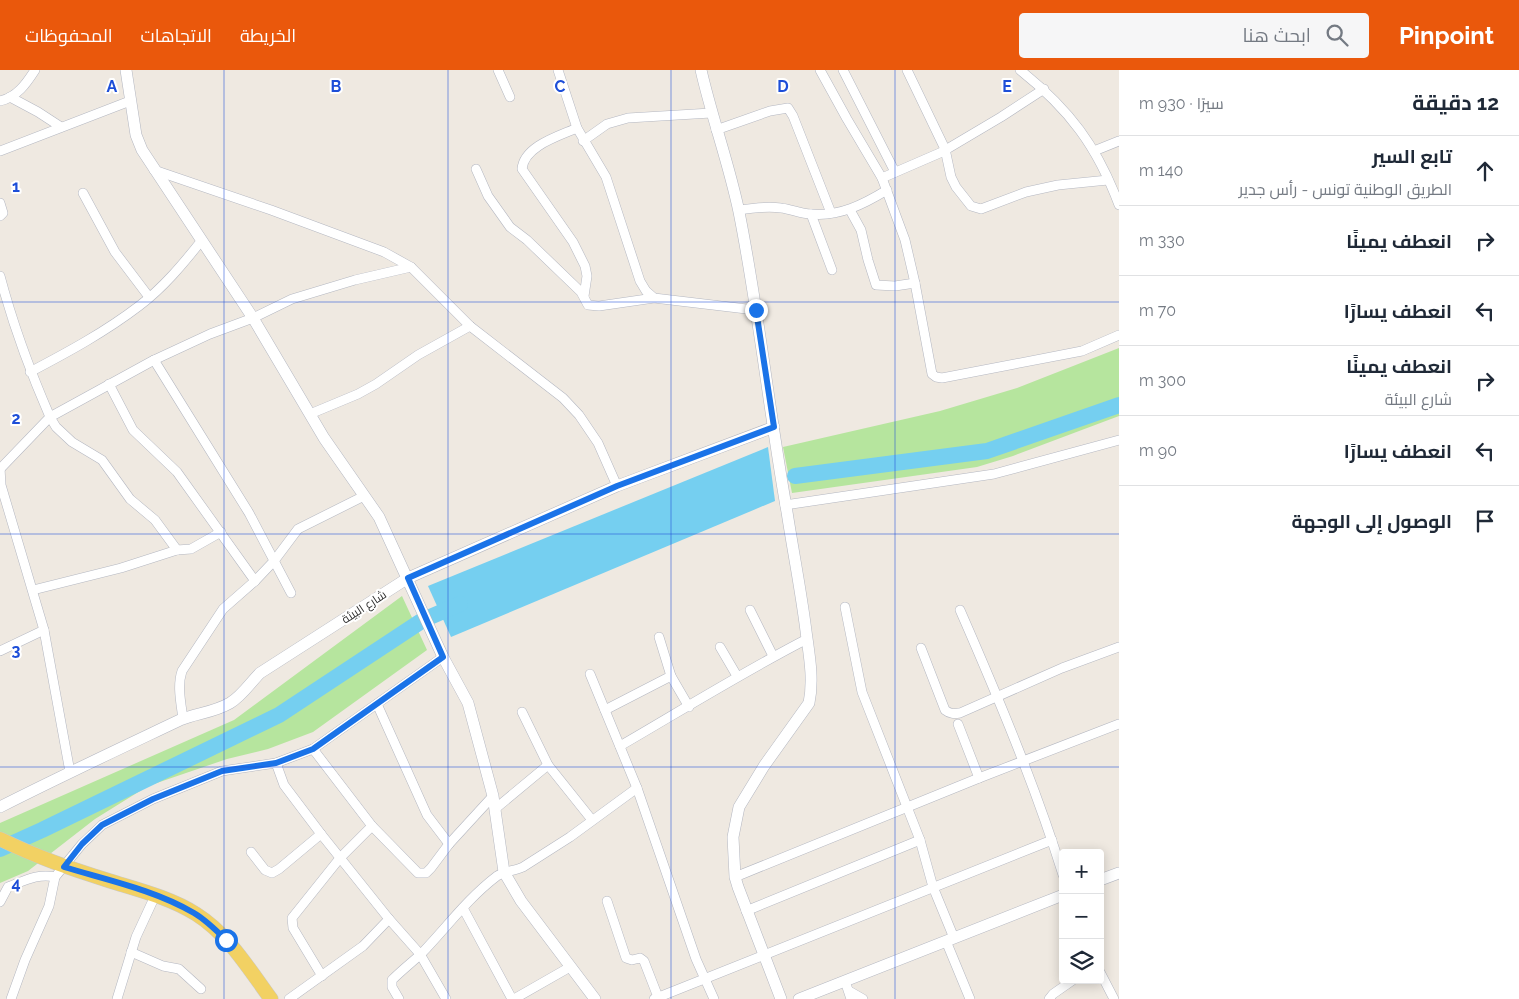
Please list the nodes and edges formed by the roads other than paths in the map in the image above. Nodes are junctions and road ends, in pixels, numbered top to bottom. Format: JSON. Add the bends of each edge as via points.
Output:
{"nodes":[{"id":1,"x":35,"y":70,"type":"edge"},
{"id":2,"x":126,"y":70,"type":"edge"},
{"id":3,"x":498,"y":70,"type":"edge"},
{"id":4,"x":558,"y":70,"type":"edge"},
{"id":5,"x":700,"y":70,"type":"edge"},
{"id":6,"x":820,"y":70,"type":"edge"},
{"id":7,"x":843,"y":70,"type":"edge"},
{"id":8,"x":908,"y":70,"type":"edge"},
{"id":9,"x":1020,"y":70,"type":"edge"},
{"id":10,"x":1044,"y":89,"type":"junction"},
{"id":11,"x":10,"y":97,"type":"junction"},
{"id":12,"x":510,"y":97,"type":"dead end"},
{"id":13,"x":0,"y":101,"type":"edge"},
{"id":14,"x":130,"y":101,"type":"junction"},
{"id":15,"x":711,"y":113,"type":"junction"},
{"id":16,"x":61,"y":127,"type":"junction"},
{"id":17,"x":576,"y":128,"type":"junction"},
{"id":18,"x":716,"y":130,"type":"junction"},
{"id":19,"x":583,"y":141,"type":"junction"},
{"id":20,"x":1119,"y":141,"type":"edge"},
{"id":21,"x":945,"y":149,"type":"junction"},
{"id":22,"x":1094,"y":151,"type":"junction"},
{"id":23,"x":0,"y":152,"type":"edge"},
{"id":24,"x":476,"y":169,"type":"dead end"},
{"id":25,"x":154,"y":170,"type":"junction"},
{"id":26,"x":895,"y":172,"type":"junction"},
{"id":27,"x":882,"y":178,"type":"junction"},
{"id":28,"x":1108,"y":180,"type":"junction"},
{"id":29,"x":887,"y":190,"type":"junction"},
{"id":30,"x":83,"y":193,"type":"dead end"},
{"id":31,"x":0,"y":203,"type":"edge"},
{"id":32,"x":1119,"y":206,"type":"edge"},
{"id":33,"x":739,"y":210,"type":"junction"},
{"id":34,"x":850,"y":210,"type":"junction"},
{"id":35,"x":831,"y":213,"type":"junction"},
{"id":36,"x":811,"y":214,"type":"junction"},
{"id":37,"x":0,"y":216,"type":"edge"},
{"id":38,"x":202,"y":240,"type":"junction"},
{"id":39,"x":411,"y":267,"type":"junction"},
{"id":40,"x":832,"y":270,"type":"dead end"},
{"id":41,"x":0,"y":276,"type":"edge"},
{"id":42,"x":915,"y":282,"type":"junction"},
{"id":43,"x":584,"y":296,"type":"junction"},
{"id":44,"x":149,"y":297,"type":"junction"},
{"id":45,"x":654,"y":298,"type":"junction"},
{"id":46,"x":756,"y":310,"type":"junction"},
{"id":47,"x":253,"y":318,"type":"junction"},
{"id":48,"x":470,"y":326,"type":"junction"},
{"id":49,"x":1119,"y":335,"type":"edge"},
{"id":50,"x":154,"y":360,"type":"junction"},
{"id":51,"x":30,"y":372,"type":"junction"},
{"id":52,"x":109,"y":384,"type":"junction"},
{"id":53,"x":310,"y":414,"type":"junction"},
{"id":54,"x":50,"y":417,"type":"junction"},
{"id":55,"x":774,"y":427,"type":"junction"},
{"id":56,"x":1119,"y":440,"type":"edge"},
{"id":57,"x":0,"y":468,"type":"edge"},
{"id":58,"x":0,"y":485,"type":"edge"},
{"id":59,"x":617,"y":486,"type":"junction"},
{"id":60,"x":364,"y":496,"type":"junction"},
{"id":61,"x":785,"y":505,"type":"junction"},
{"id":62,"x":220,"y":532,"type":"junction"},
{"id":63,"x":177,"y":550,"type":"junction"},
{"id":64,"x":274,"y":561,"type":"junction"},
{"id":65,"x":408,"y":578,"type":"junction"},
{"id":66,"x":254,"y":581,"type":"junction"},
{"id":67,"x":33,"y":590,"type":"junction"},
{"id":68,"x":291,"y":593,"type":"dead end"},
{"id":69,"x":844,"y":607,"type":"dead end"},
{"id":70,"x":750,"y":610,"type":"dead end"},
{"id":71,"x":960,"y":610,"type":"dead end"},
{"id":72,"x":44,"y":630,"type":"junction"},
{"id":73,"x":659,"y":637,"type":"dead end"},
{"id":74,"x":807,"y":639,"type":"junction"},
{"id":75,"x":720,"y":647,"type":"dead end"},
{"id":76,"x":1119,"y":647,"type":"edge"},
{"id":77,"x":921,"y":648,"type":"dead end"},
{"id":78,"x":0,"y":651,"type":"edge"},
{"id":79,"x":773,"y":656,"type":"junction"},
{"id":80,"x":443,"y":657,"type":"junction"},
{"id":81,"x":590,"y":674,"type":"dead end"},
{"id":82,"x":671,"y":676,"type":"junction"},
{"id":83,"x":737,"y":676,"type":"junction"},
{"id":84,"x":997,"y":697,"type":"junction"},
{"id":85,"x":377,"y":704,"type":"junction"},
{"id":86,"x":689,"y":707,"type":"junction"},
{"id":87,"x":605,"y":710,"type":"junction"},
{"id":88,"x":522,"y":712,"type":"dead end"},
{"id":89,"x":183,"y":718,"type":"junction"},
{"id":90,"x":958,"y":724,"type":"dead end"},
{"id":91,"x":1119,"y":724,"type":"edge"},
{"id":92,"x":620,"y":746,"type":"junction"},
{"id":93,"x":313,"y":749,"type":"junction"},
{"id":94,"x":1022,"y":761,"type":"junction"},
{"id":95,"x":276,"y":763,"type":"junction"},
{"id":96,"x":548,"y":766,"type":"junction"},
{"id":97,"x":70,"y":772,"type":"junction"},
{"id":98,"x":978,"y":778,"type":"junction"},
{"id":99,"x":637,"y":788,"type":"junction"},
{"id":100,"x":493,"y":796,"type":"junction"},
{"id":101,"x":906,"y":806,"type":"junction"},
{"id":102,"x":0,"y":807,"type":"edge"},
{"id":103,"x":495,"y":809,"type":"junction"},
{"id":104,"x":592,"y":820,"type":"junction"},
{"id":105,"x":372,"y":826,"type":"junction"},
{"id":106,"x":321,"y":834,"type":"junction"},
{"id":107,"x":0,"y":839,"type":"edge"},
{"id":108,"x":920,"y":840,"type":"junction"},
{"id":109,"x":1052,"y":840,"type":"junction"},
{"id":110,"x":449,"y":844,"type":"junction"},
{"id":111,"x":251,"y":852,"type":"dead end"},
{"id":112,"x":340,"y":858,"type":"junction"},
{"id":113,"x":1059,"y":862,"type":"edge"},
{"id":114,"x":60,"y":872,"type":"junction"},
{"id":115,"x":504,"y":872,"type":"junction"},
{"id":116,"x":1119,"y":872,"type":"edge"},
{"id":117,"x":735,"y":877,"type":"junction"},
{"id":118,"x":1104,"y":878,"type":"edge"},
{"id":119,"x":933,"y":887,"type":"junction"},
{"id":120,"x":4,"y":889,"type":"edge"},
{"id":121,"x":155,"y":896,"type":"junction"},
{"id":122,"x":1059,"y":897,"type":"edge"},
{"id":123,"x":607,"y":901,"type":"dead end"},
{"id":124,"x":0,"y":902,"type":"edge"},
{"id":125,"x":463,"y":908,"type":"junction"},
{"id":126,"x":746,"y":910,"type":"junction"},
{"id":127,"x":389,"y":919,"type":"junction"},
{"id":128,"x":950,"y":939,"type":"junction"},
{"id":129,"x":132,"y":952,"type":"junction"},
{"id":130,"x":420,"y":954,"type":"junction"},
{"id":131,"x":764,"y":956,"type":"junction"},
{"id":132,"x":570,"y":967,"type":"junction"},
{"id":133,"x":322,"y":976,"type":"junction"},
{"id":134,"x":704,"y":978,"type":"junction"},
{"id":135,"x":1104,"y":980,"type":"edge"},
{"id":136,"x":1067,"y":984,"type":"edge"},
{"id":137,"x":201,"y":989,"type":"dead end"},
{"id":138,"x":848,"y":990,"type":"edge"},
{"id":139,"x":656,"y":998,"type":"edge"},
{"id":140,"x":11,"y":999,"type":"edge"},
{"id":141,"x":117,"y":999,"type":"edge"},
{"id":142,"x":271,"y":999,"type":"edge"},
{"id":143,"x":289,"y":999,"type":"edge"},
{"id":144,"x":399,"y":999,"type":"edge"},
{"id":145,"x":446,"y":999,"type":"edge"},
{"id":146,"x":513,"y":999,"type":"edge"},
{"id":147,"x":594,"y":999,"type":"edge"},
{"id":148,"x":714,"y":999,"type":"edge"},
{"id":149,"x":781,"y":999,"type":"edge"},
{"id":150,"x":799,"y":999,"type":"edge"},
{"id":151,"x":863,"y":999,"type":"edge"},
{"id":152,"x":970,"y":999,"type":"edge"},
{"id":153,"x":1049,"y":999,"type":"edge"},
{"id":154,"x":1114,"y":999,"type":"edge"}],
"edges":[{"from":1,"to":11,"type":"street","via":[[19,92]]},
{"from":2,"to":14,"type":"street"},
{"from":3,"to":12,"type":"street"},
{"from":4,"to":17,"type":"street"},
{"from":5,"to":15,"type":"street"},
{"from":6,"to":27,"type":"street"},
{"from":7,"to":26,"type":"street"},
{"from":8,"to":21,"type":"street"},
{"from":9,"to":10,"type":"street"},
{"from":10,"to":21,"type":"street"},
{"from":10,"to":22,"type":"street","via":[[1073,119]]},
{"from":11,"to":13,"type":"street"},
{"from":11,"to":16,"type":"street"},
{"from":14,"to":16,"type":"street"},
{"from":14,"to":25,"type":"street","via":[[136,135]]},
{"from":15,"to":18,"type":"street"},
{"from":15,"to":19,"type":"street","via":[[628,118],[607,124]]},
{"from":16,"to":23,"type":"street"},
{"from":17,"to":19,"type":"street"},
{"from":17,"to":43,"type":"street","via":[[543,142],[524,160],[522,169],[573,242],[585,266]]},
{"from":18,"to":33,"type":"street"},
{"from":18,"to":35,"type":"street","via":[[788,108]]},
{"from":19,"to":45,"type":"street","via":[[606,177],[640,282]]},
{"from":20,"to":22,"type":"street"},
{"from":21,"to":26,"type":"street"},
{"from":21,"to":28,"type":"street","via":[[956,187],[977,209],[1026,192]]},
{"from":22,"to":28,"type":"street"},
{"from":24,"to":43,"type":"street","via":[[488,196],[510,227]]},
{"from":25,"to":38,"type":"street"},
{"from":25,"to":39,"type":"street","via":[[384,252]]},
{"from":26,"to":27,"type":"street"},
{"from":27,"to":29,"type":"street"},
{"from":28,"to":32,"type":"street"},
{"from":29,"to":34,"type":"street"},
{"from":29,"to":42,"type":"street","via":[[905,240]]},
{"from":30,"to":44,"type":"street","via":[[115,252]]},
{"from":31,"to":37,"type":"street","via":[[3,210]]},
{"from":33,"to":36,"type":"street","via":[[780,208]]},
{"from":33,"to":46,"type":"street"},
{"from":34,"to":35,"type":"street"},
{"from":34,"to":42,"type":"street","via":[[861,230],[876,285]]},
{"from":35,"to":36,"type":"street"},
{"from":36,"to":40,"type":"street"},
{"from":38,"to":44,"type":"street"},
{"from":38,"to":47,"type":"street"},
{"from":39,"to":47,"type":"street","via":[[292,299]]},
{"from":39,"to":48,"type":"street"},
{"from":41,"to":51,"type":"street"},
{"from":42,"to":49,"type":"street","via":[[932,374],[936,377],[1082,351]]},
{"from":43,"to":45,"type":"street","via":[[592,306]]},
{"from":44,"to":51,"type":"street","via":[[92,339]]},
{"from":45,"to":46,"type":"street"},
{"from":46,"to":55,"type":"street"},
{"from":47,"to":50,"type":"street"},
{"from":47,"to":53,"type":"street"},
{"from":48,"to":53,"type":"street","via":[[370,387]]},
{"from":48,"to":59,"type":"street","via":[[579,415],[598,443]]},
{"from":50,"to":52,"type":"street"},
{"from":50,"to":64,"type":"street","via":[[249,513]]},
{"from":51,"to":54,"type":"street"},
{"from":52,"to":54,"type":"street"},
{"from":52,"to":62,"type":"street","via":[[133,430],[177,472]]},
{"from":53,"to":60,"type":"street"},
{"from":54,"to":57,"type":"street"},
{"from":54,"to":63,"type":"street","via":[[72,442],[102,460],[130,498],[155,520]]},
{"from":55,"to":59,"type":"street","name":"شارع البيئة"},
{"from":55,"to":61,"type":"street"},
{"from":56,"to":61,"type":"street","via":[[994,474]]},
{"from":57,"to":58,"type":"street"},
{"from":58,"to":67,"type":"street"},
{"from":59,"to":65,"type":"street","name":"شارع البيئة"},
{"from":60,"to":64,"type":"street","via":[[298,529]]},
{"from":60,"to":65,"type":"street","via":[[379,517]]},
{"from":61,"to":74,"type":"street"},
{"from":62,"to":63,"type":"street","via":[[198,546]]},
{"from":62,"to":66,"type":"street"},
{"from":63,"to":67,"type":"street"},
{"from":64,"to":66,"type":"street"},
{"from":64,"to":68,"type":"street"},
{"from":65,"to":80,"type":"street"},
{"from":65,"to":89,"type":"street","name":"شارع البيئة","via":[[260,674],[232,702]]},
{"from":66,"to":89,"type":"street","via":[[223,609],[182,671]]},
{"from":67,"to":72,"type":"street"},
{"from":69,"to":101,"type":"street","via":[[862,692]]},
{"from":70,"to":79,"type":"street"},
{"from":71,"to":84,"type":"street"},
{"from":72,"to":78,"type":"street"},
{"from":72,"to":97,"type":"street"},
{"from":73,"to":82,"type":"street"},
{"from":74,"to":79,"type":"street"},
{"from":74,"to":117,"type":"street","via":[[811,674],[809,702],[740,807],[733,837]]},
{"from":75,"to":83,"type":"street"},
{"from":76,"to":84,"type":"street"},
{"from":77,"to":84,"type":"street","via":[[947,712],[960,713]]},
{"from":79,"to":83,"type":"street"},
{"from":80,"to":85,"type":"street"},
{"from":80,"to":100,"type":"street","via":[[468,703]]},
{"from":81,"to":87,"type":"street"},
{"from":82,"to":86,"type":"street"},
{"from":82,"to":87,"type":"street"},
{"from":83,"to":86,"type":"street"},
{"from":84,"to":94,"type":"street"},
{"from":85,"to":93,"type":"street"},
{"from":85,"to":110,"type":"street","via":[[427,815]]},
{"from":86,"to":92,"type":"street"},
{"from":87,"to":92,"type":"street"},
{"from":88,"to":96,"type":"street"},
{"from":89,"to":97,"type":"street","name":"شارع البيئة"},
{"from":90,"to":98,"type":"street"},
{"from":91,"to":94,"type":"street"},
{"from":92,"to":99,"type":"street"},
{"from":93,"to":95,"type":"street"},
{"from":93,"to":105,"type":"street"},
{"from":94,"to":98,"type":"street"},
{"from":94,"to":109,"type":"street"},
{"from":95,"to":106,"type":"street","via":[[284,785]]},
{"from":95,"to":114,"type":"street","via":[[222,771],[153,799],[102,825]]},
{"from":96,"to":103,"type":"street"},
{"from":96,"to":104,"type":"street"},
{"from":97,"to":102,"type":"street","name":"شارع البيئة"},
{"from":98,"to":101,"type":"street"},
{"from":99,"to":104,"type":"street"},
{"from":99,"to":134,"type":"street"},
{"from":100,"to":103,"type":"street"},
{"from":100,"to":110,"type":"street"},
{"from":101,"to":108,"type":"street"},
{"from":101,"to":117,"type":"street"},
{"from":103,"to":115,"type":"street"},
{"from":104,"to":115,"type":"street","via":[[523,867]]},
{"from":105,"to":110,"type":"street","via":[[422,874],[431,868]]},
{"from":105,"to":112,"type":"street"},
{"from":106,"to":111,"type":"street","via":[[272,873],[265,870]]},
{"from":106,"to":112,"type":"street"},
{"from":107,"to":114,"type":"main road","via":[[43,858]]},
{"from":108,"to":119,"type":"street"},
{"from":108,"to":126,"type":"street"},
{"from":109,"to":113,"type":"street"},
{"from":109,"to":119,"type":"street"},
{"from":112,"to":127,"type":"street"},
{"from":112,"to":133,"type":"street","via":[[292,918],[293,928]]},
{"from":114,"to":120,"type":"street","via":[[40,875]]},
{"from":114,"to":121,"type":"main road"},
{"from":114,"to":140,"type":"street"},
{"from":115,"to":125,"type":"street"},
{"from":115,"to":132,"type":"street","via":[[521,901]]},
{"from":116,"to":118,"type":"street"},
{"from":117,"to":126,"type":"street"},
{"from":119,"to":128,"type":"street"},
{"from":119,"to":131,"type":"street"},
{"from":120,"to":124,"type":"street"},
{"from":121,"to":129,"type":"street"},
{"from":121,"to":142,"type":"main road","via":[[210,924]]},
{"from":122,"to":128,"type":"street"},
{"from":123,"to":139,"type":"street","via":[[626,958],[644,960]]},
{"from":125,"to":130,"type":"street"},
{"from":125,"to":146,"type":"street"},
{"from":126,"to":131,"type":"street"},
{"from":127,"to":130,"type":"street"},
{"from":127,"to":133,"type":"street","via":[[363,946]]},
{"from":128,"to":138,"type":"street"},
{"from":128,"to":152,"type":"street"},
{"from":129,"to":137,"type":"street","via":[[163,966],[179,969]]},
{"from":129,"to":141,"type":"street"},
{"from":130,"to":144,"type":"street","via":[[392,980]]},
{"from":130,"to":145,"type":"street"},
{"from":131,"to":134,"type":"street"},
{"from":131,"to":149,"type":"street"},
{"from":132,"to":146,"type":"street"},
{"from":132,"to":147,"type":"street"},
{"from":133,"to":143,"type":"street"},
{"from":134,"to":139,"type":"street"},
{"from":134,"to":148,"type":"street"},
{"from":135,"to":154,"type":"street"},
{"from":136,"to":153,"type":"street"},
{"from":138,"to":150,"type":"street"},
{"from":138,"to":151,"type":"street"}]}
